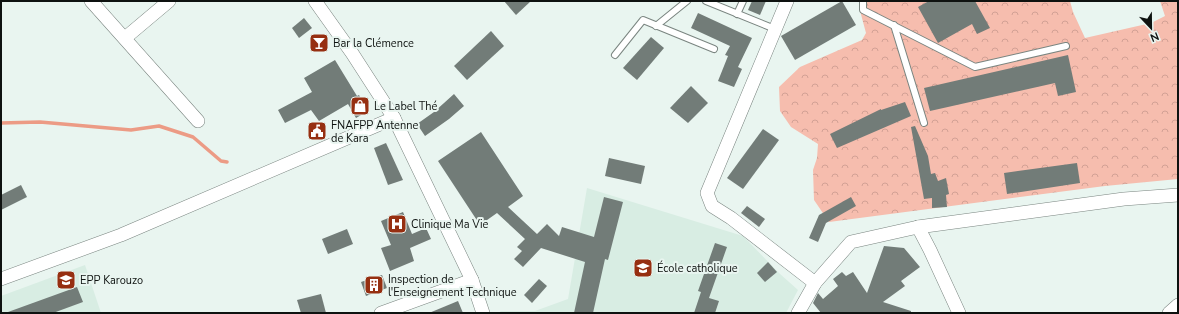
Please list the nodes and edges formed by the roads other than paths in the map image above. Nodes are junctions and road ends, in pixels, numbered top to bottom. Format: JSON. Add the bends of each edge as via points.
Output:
{"nodes":[{"id":1,"x":91,"y":1,"type":"edge"},
{"id":2,"x":169,"y":1,"type":"edge"},
{"id":3,"x":315,"y":1,"type":"edge"},
{"id":4,"x":687,"y":1,"type":"edge"},
{"id":5,"x":706,"y":1,"type":"edge"},
{"id":6,"x":743,"y":1,"type":"edge"},
{"id":7,"x":787,"y":1,"type":"edge"},
{"id":8,"x":863,"y":1,"type":"edge"},
{"id":9,"x":737,"y":14,"type":"junction"},
{"id":10,"x":894,"y":25,"type":"junction"},
{"id":11,"x":656,"y":26,"type":"junction"},
{"id":12,"x":775,"y":29,"type":"junction"},
{"id":13,"x":125,"y":38,"type":"junction"},
{"id":14,"x":1066,"y":46,"type":"dead end"},
{"id":15,"x":714,"y":49,"type":"dead end"},
{"id":16,"x":615,"y":55,"type":"dead end"},
{"id":17,"x":394,"y":118,"type":"junction"},
{"id":18,"x":198,"y":121,"type":"dead end"},
{"id":19,"x":924,"y":123,"type":"dead end"},
{"id":20,"x":1178,"y":195,"type":"edge"},
{"id":21,"x":918,"y":227,"type":"junction"},
{"id":22,"x":1,"y":279,"type":"edge"},
{"id":23,"x":472,"y":280,"type":"junction"},
{"id":24,"x":815,"y":283,"type":"junction"},
{"id":25,"x":1178,"y":305,"type":"edge"},
{"id":26,"x":381,"y":313,"type":"edge"},
{"id":27,"x":483,"y":313,"type":"edge"},
{"id":28,"x":798,"y":313,"type":"edge"},
{"id":29,"x":959,"y":313,"type":"edge"},
{"id":30,"x":1169,"y":313,"type":"edge"}],
"edges":[{"from":1,"to":13,"type":"street"},
{"from":2,"to":13,"type":"street"},
{"from":3,"to":17,"type":"street"},
{"from":4,"to":11,"type":"lane"},
{"from":5,"to":9,"type":"lane"},
{"from":6,"to":9,"type":"lane"},
{"from":7,"to":12,"type":"street"},
{"from":8,"to":10,"type":"lane","via":[[863,10]]},
{"from":9,"to":12,"type":"lane"},
{"from":10,"to":14,"type":"lane","via":[[976,67]]},
{"from":10,"to":19,"type":"lane"},
{"from":11,"to":15,"type":"lane"},
{"from":11,"to":16,"type":"lane","via":[[643,20]]},
{"from":12,"to":24,"type":"street","via":[[707,193],[712,206]]},
{"from":13,"to":18,"type":"street"},
{"from":17,"to":22,"type":"street","via":[[121,235]]},
{"from":17,"to":23,"type":"street"},
{"from":20,"to":21,"type":"street","via":[[1124,199]]},
{"from":21,"to":24,"type":"street","via":[[851,242]]},
{"from":21,"to":29,"type":"street"},
{"from":23,"to":26,"type":"street"},
{"from":23,"to":27,"type":"street"},
{"from":24,"to":28,"type":"street"},
{"from":25,"to":30,"type":"street"}]}
